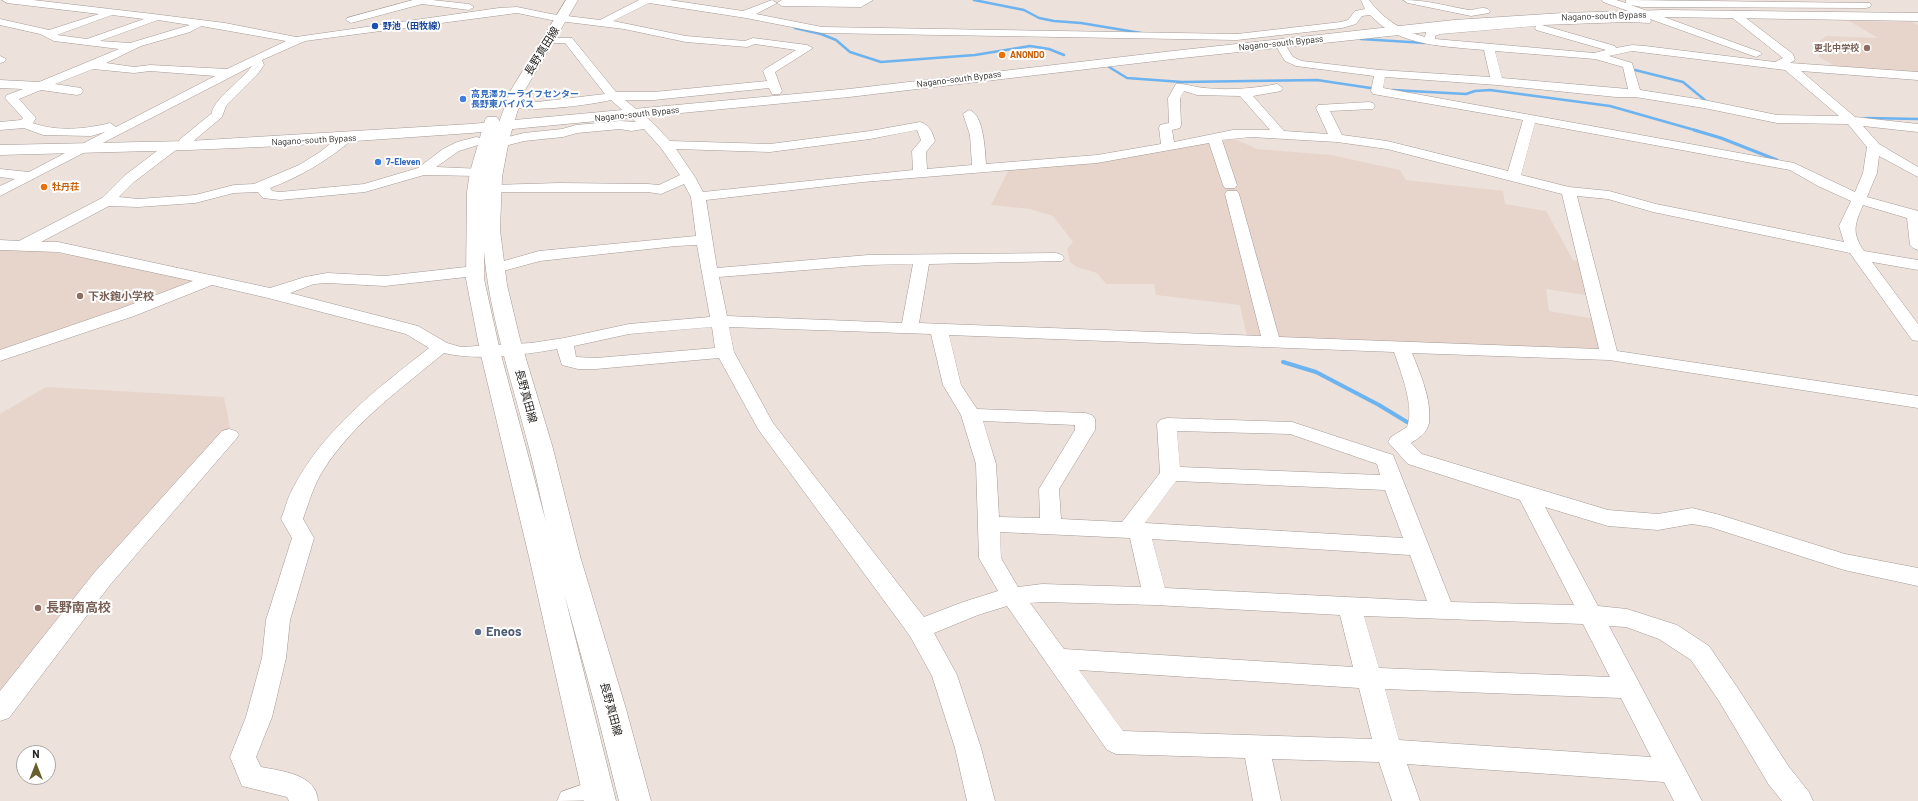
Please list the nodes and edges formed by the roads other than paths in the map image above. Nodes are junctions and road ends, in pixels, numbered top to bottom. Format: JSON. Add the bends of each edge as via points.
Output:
{"nodes":[{"id":1,"x":7,"y":0,"type":"edge"},
{"id":2,"x":54,"y":0,"type":"edge"},
{"id":3,"x":572,"y":0,"type":"edge"},
{"id":4,"x":648,"y":0,"type":"edge"},
{"id":5,"x":868,"y":0,"type":"edge"},
{"id":6,"x":1364,"y":0,"type":"edge"},
{"id":7,"x":1408,"y":0,"type":"edge"},
{"id":8,"x":1484,"y":0,"type":"edge"},
{"id":9,"x":1609,"y":0,"type":"edge"},
{"id":10,"x":1857,"y":0,"type":"edge"},
{"id":11,"x":419,"y":1,"type":"edge"},
{"id":12,"x":778,"y":1,"type":"edge"},
{"id":13,"x":480,"y":3,"type":"dead end"},
{"id":14,"x":1628,"y":5,"type":"edge"},
{"id":15,"x":1724,"y":7,"type":"edge"},
{"id":16,"x":1872,"y":8,"type":"junction"},
{"id":17,"x":42,"y":9,"type":"junction"},
{"id":18,"x":1918,"y":11,"type":"edge"},
{"id":19,"x":113,"y":12,"type":"junction"},
{"id":20,"x":463,"y":12,"type":"junction"},
{"id":21,"x":558,"y":12,"type":"edge"},
{"id":22,"x":1371,"y":12,"type":"junction"},
{"id":23,"x":1487,"y":13,"type":"junction"},
{"id":24,"x":1645,"y":14,"type":"junction"},
{"id":25,"x":744,"y":15,"type":"junction"},
{"id":26,"x":16,"y":16,"type":"junction"},
{"id":27,"x":157,"y":17,"type":"junction"},
{"id":28,"x":1918,"y":17,"type":"edge"},
{"id":29,"x":0,"y":18,"type":"edge"},
{"id":30,"x":28,"y":19,"type":"dead end"},
{"id":31,"x":0,"y":22,"type":"edge"},
{"id":32,"x":1519,"y":22,"type":"junction"},
{"id":33,"x":1666,"y":22,"type":"junction"},
{"id":34,"x":202,"y":24,"type":"junction"},
{"id":35,"x":600,"y":24,"type":"junction"},
{"id":36,"x":1393,"y":27,"type":"junction"},
{"id":37,"x":770,"y":28,"type":"dead end"},
{"id":38,"x":49,"y":34,"type":"junction"},
{"id":39,"x":279,"y":36,"type":"junction"},
{"id":40,"x":296,"y":40,"type":"junction"},
{"id":41,"x":549,"y":41,"type":"junction"},
{"id":42,"x":85,"y":42,"type":"junction"},
{"id":43,"x":753,"y":42,"type":"junction"},
{"id":44,"x":1431,"y":42,"type":"junction"},
{"id":45,"x":1279,"y":43,"type":"junction"},
{"id":46,"x":129,"y":46,"type":"junction"},
{"id":47,"x":1489,"y":48,"type":"junction"},
{"id":48,"x":1621,"y":51,"type":"junction"},
{"id":49,"x":1594,"y":56,"type":"junction"},
{"id":50,"x":256,"y":59,"type":"junction"},
{"id":51,"x":1780,"y":62,"type":"junction"},
{"id":52,"x":91,"y":64,"type":"junction"},
{"id":53,"x":1791,"y":67,"type":"junction"},
{"id":54,"x":230,"y":73,"type":"junction"},
{"id":55,"x":1380,"y":73,"type":"junction"},
{"id":56,"x":1918,"y":76,"type":"edge"},
{"id":57,"x":1496,"y":81,"type":"junction"},
{"id":58,"x":0,"y":84,"type":"edge"},
{"id":59,"x":38,"y":86,"type":"junction"},
{"id":60,"x":775,"y":88,"type":"junction"},
{"id":61,"x":1278,"y":88,"type":"dead end"},
{"id":62,"x":77,"y":91,"type":"dead end"},
{"id":63,"x":1243,"y":92,"type":"junction"},
{"id":64,"x":1635,"y":93,"type":"junction"},
{"id":65,"x":613,"y":96,"type":"junction"},
{"id":66,"x":1369,"y":106,"type":"dead end"},
{"id":67,"x":969,"y":114,"type":"dead end"},
{"id":68,"x":636,"y":116,"type":"junction"},
{"id":69,"x":1530,"y":118,"type":"junction"},
{"id":70,"x":1918,"y":118,"type":"edge"},
{"id":71,"x":1851,"y":120,"type":"junction"},
{"id":72,"x":25,"y":124,"type":"junction"},
{"id":73,"x":0,"y":126,"type":"edge"},
{"id":74,"x":128,"y":126,"type":"junction"},
{"id":75,"x":498,"y":126,"type":"junction"},
{"id":76,"x":1918,"y":128,"type":"edge"},
{"id":77,"x":1280,"y":134,"type":"junction"},
{"id":78,"x":1214,"y":137,"type":"junction"},
{"id":79,"x":346,"y":138,"type":"junction"},
{"id":80,"x":1337,"y":138,"type":"junction"},
{"id":81,"x":186,"y":140,"type":"junction"},
{"id":82,"x":95,"y":142,"type":"junction"},
{"id":83,"x":666,"y":145,"type":"junction"},
{"id":84,"x":171,"y":147,"type":"junction"},
{"id":85,"x":1168,"y":147,"type":"junction"},
{"id":86,"x":1874,"y":147,"type":"junction"},
{"id":87,"x":1,"y":149,"type":"edge"},
{"id":88,"x":81,"y":150,"type":"junction"},
{"id":89,"x":979,"y":169,"type":"junction"},
{"id":90,"x":423,"y":171,"type":"junction"},
{"id":91,"x":478,"y":172,"type":"junction"},
{"id":92,"x":0,"y":173,"type":"edge"},
{"id":93,"x":1918,"y":173,"type":"edge"},
{"id":94,"x":920,"y":174,"type":"junction"},
{"id":95,"x":31,"y":176,"type":"junction"},
{"id":96,"x":688,"y":177,"type":"junction"},
{"id":97,"x":1513,"y":177,"type":"junction"},
{"id":98,"x":256,"y":188,"type":"junction"},
{"id":99,"x":492,"y":189,"type":"junction"},
{"id":100,"x":1569,"y":191,"type":"junction"},
{"id":101,"x":0,"y":192,"type":"edge"},
{"id":102,"x":698,"y":196,"type":"junction"},
{"id":103,"x":1859,"y":199,"type":"junction"},
{"id":104,"x":107,"y":200,"type":"junction"},
{"id":105,"x":704,"y":240,"type":"junction"},
{"id":106,"x":1918,"y":244,"type":"edge"},
{"id":107,"x":0,"y":245,"type":"edge"},
{"id":108,"x":22,"y":246,"type":"junction"},
{"id":109,"x":1858,"y":252,"type":"junction"},
{"id":110,"x":1056,"y":258,"type":"dead end"},
{"id":111,"x":922,"y":259,"type":"junction"},
{"id":112,"x":1918,"y":265,"type":"edge"},
{"id":113,"x":485,"y":269,"type":"junction"},
{"id":114,"x":711,"y":273,"type":"junction"},
{"id":115,"x":211,"y":280,"type":"junction"},
{"id":116,"x":270,"y":293,"type":"junction"},
{"id":117,"x":719,"y":321,"type":"junction"},
{"id":118,"x":909,"y":328,"type":"junction"},
{"id":119,"x":940,"y":330,"type":"junction"},
{"id":120,"x":1918,"y":336,"type":"edge"},
{"id":121,"x":1271,"y":341,"type":"junction"},
{"id":122,"x":564,"y":343,"type":"junction"},
{"id":123,"x":1401,"y":347,"type":"junction"},
{"id":124,"x":441,"y":348,"type":"junction"},
{"id":125,"x":514,"y":350,"type":"junction"},
{"id":126,"x":490,"y":351,"type":"junction"},
{"id":127,"x":725,"y":352,"type":"junction"},
{"id":128,"x":1609,"y":355,"type":"junction"},
{"id":129,"x":0,"y":356,"type":"edge"},
{"id":130,"x":1918,"y":402,"type":"edge"},
{"id":131,"x":971,"y":415,"type":"junction"},
{"id":132,"x":229,"y":435,"type":"dead end"},
{"id":133,"x":1170,"y":474,"type":"junction"},
{"id":134,"x":1393,"y":483,"type":"junction"},
{"id":135,"x":1528,"y":495,"type":"junction"},
{"id":136,"x":990,"y":524,"type":"junction"},
{"id":137,"x":1051,"y":526,"type":"junction"},
{"id":138,"x":1134,"y":531,"type":"junction"},
{"id":139,"x":1418,"y":547,"type":"junction"},
{"id":140,"x":1918,"y":577,"type":"edge"},
{"id":141,"x":1012,"y":596,"type":"junction"},
{"id":142,"x":1155,"y":596,"type":"junction"},
{"id":143,"x":1349,"y":605,"type":"junction"},
{"id":144,"x":1443,"y":611,"type":"junction"},
{"id":145,"x":1591,"y":615,"type":"junction"},
{"id":146,"x":919,"y":629,"type":"junction"},
{"id":147,"x":1059,"y":659,"type":"junction"},
{"id":148,"x":1370,"y":678,"type":"junction"},
{"id":149,"x":1628,"y":688,"type":"junction"},
{"id":150,"x":0,"y":710,"type":"edge"},
{"id":151,"x":1256,"y":747,"type":"junction"},
{"id":152,"x":1389,"y":751,"type":"junction"},
{"id":153,"x":1673,"y":771,"type":"junction"},
{"id":154,"x":599,"y":796,"type":"edge"},
{"id":155,"x":304,"y":801,"type":"edge"},
{"id":156,"x":571,"y":801,"type":"edge"},
{"id":157,"x":635,"y":801,"type":"edge"},
{"id":158,"x":981,"y":801,"type":"edge"},
{"id":159,"x":1267,"y":801,"type":"edge"},
{"id":160,"x":1406,"y":801,"type":"edge"},
{"id":161,"x":1688,"y":801,"type":"edge"},
{"id":162,"x":1799,"y":801,"type":"edge"}],
"edges":[{"from":1,"to":17,"type":"street"},
{"from":2,"to":17,"type":"street"},
{"from":3,"to":21,"type":"main road","name":"長野真田線"},
{"from":4,"to":25,"type":"street"},
{"from":4,"to":35,"type":"street"},
{"from":5,"to":12,"type":"street","via":[[862,4]]},
{"from":6,"to":22,"type":"street"},
{"from":7,"to":23,"type":"street","via":[[1471,13]]},
{"from":8,"to":23,"type":"street"},
{"from":9,"to":14,"type":"street"},
{"from":10,"to":16,"type":"street"},
{"from":11,"to":20,"type":"street"},
{"from":11,"to":39,"type":"street","via":[[366,17]]},
{"from":12,"to":25,"type":"street"},
{"from":13,"to":20,"type":"street"},
{"from":14,"to":15,"type":"main road","name":"Nagano-south Bypass"},
{"from":14,"to":23,"type":"main road","name":"Nagano-south Bypass"},
{"from":14,"to":24,"type":"street"},
{"from":15,"to":16,"type":"main road","name":"Nagano-south Bypass"},
{"from":15,"to":24,"type":"main road","name":"Nagano-south Bypass"},
{"from":15,"to":28,"type":"main road","name":"Nagano-south Bypass"},
{"from":15,"to":51,"type":"street","via":[[1789,56],[1789,60]]},
{"from":16,"to":18,"type":"main road","name":"Nagano-south Bypass"},
{"from":17,"to":19,"type":"street","via":[[65,7]]},
{"from":17,"to":26,"type":"street"},
{"from":19,"to":27,"type":"street"},
{"from":19,"to":38,"type":"street"},
{"from":20,"to":21,"type":"street"},
{"from":20,"to":40,"type":"street"},
{"from":21,"to":35,"type":"street"},
{"from":21,"to":41,"type":"main road","name":"長野真田線"},
{"from":21,"to":75,"type":"main road","name":"長野真田線","via":[[509,82]]},
{"from":22,"to":25,"type":"street","via":[[1359,13],[1352,22],[1342,25],[1237,36],[822,30]]},
{"from":22,"to":36,"type":"street"},
{"from":23,"to":36,"type":"main road","name":"Nagano-south Bypass"},
{"from":24,"to":32,"type":"main road","name":"Nagano-south Bypass"},
{"from":24,"to":33,"type":"street"},
{"from":26,"to":29,"type":"street"},
{"from":26,"to":30,"type":"street"},
{"from":26,"to":31,"type":"street"},
{"from":26,"to":38,"type":"street"},
{"from":27,"to":34,"type":"street"},
{"from":27,"to":42,"type":"street"},
{"from":32,"to":33,"type":"street","via":[[1628,19],[1659,24]]},
{"from":32,"to":36,"type":"main road","name":"Nagano-south Bypass"},
{"from":32,"to":44,"type":"street","via":[[1438,31],[1430,34]]},
{"from":32,"to":48,"type":"street"},
{"from":33,"to":51,"type":"street"},
{"from":34,"to":39,"type":"street"},
{"from":34,"to":46,"type":"street","via":[[154,36]]},
{"from":35,"to":43,"type":"street","via":[[624,26],[686,40],[747,44]]},
{"from":36,"to":44,"type":"street","via":[[1417,40]]},
{"from":36,"to":45,"type":"main road","name":"Nagano-south Bypass"},
{"from":36,"to":60,"type":"main road","name":"Nagano-south Bypass"},
{"from":37,"to":43,"type":"street","via":[[751,40]]},
{"from":38,"to":42,"type":"street","via":[[54,38]]},
{"from":39,"to":40,"type":"street"},
{"from":40,"to":50,"type":"street"},
{"from":41,"to":65,"type":"street","via":[[568,40]]},
{"from":41,"to":75,"type":"main road","name":"長野真田線"},
{"from":42,"to":46,"type":"street"},
{"from":43,"to":60,"type":"street","via":[[807,48],[769,71]]},
{"from":44,"to":47,"type":"street"},
{"from":45,"to":55,"type":"street","via":[[1289,59],[1300,64]]},
{"from":45,"to":68,"type":"main road","name":"Nagano-south Bypass"},
{"from":46,"to":52,"type":"street","via":[[119,54]]},
{"from":47,"to":49,"type":"street"},
{"from":47,"to":57,"type":"street"},
{"from":48,"to":49,"type":"street"},
{"from":48,"to":53,"type":"street","via":[[1632,48],[1645,49]]},
{"from":49,"to":64,"type":"street","via":[[1628,65]]},
{"from":50,"to":54,"type":"street"},
{"from":50,"to":81,"type":"street","via":[[258,65],[253,73],[221,104],[218,114]]},
{"from":51,"to":53,"type":"street"},
{"from":52,"to":54,"type":"street","via":[[134,70],[150,68]]},
{"from":52,"to":59,"type":"street"},
{"from":53,"to":56,"type":"street"},
{"from":53,"to":71,"type":"street"},
{"from":54,"to":74,"type":"street"},
{"from":55,"to":57,"type":"street"},
{"from":55,"to":69,"type":"street","via":[[1377,91]]},
{"from":57,"to":64,"type":"street"},
{"from":58,"to":59,"type":"street"},
{"from":59,"to":62,"type":"street"},
{"from":59,"to":72,"type":"street","via":[[11,98],[30,118]]},
{"from":60,"to":65,"type":"street","via":[[654,96]]},
{"from":60,"to":68,"type":"main road","name":"Nagano-south Bypass"},
{"from":61,"to":63,"type":"street"},
{"from":63,"to":77,"type":"street"},
{"from":63,"to":85,"type":"street","via":[[1180,88],[1174,98],[1175,125],[1165,128]]},
{"from":64,"to":71,"type":"street","via":[[1704,104],[1777,120]]},
{"from":65,"to":68,"type":"street"},
{"from":65,"to":75,"type":"street","via":[[537,106]]},
{"from":66,"to":80,"type":"street","via":[[1322,108]]},
{"from":67,"to":89,"type":"street","via":[[977,135]]},
{"from":68,"to":75,"type":"main road","name":"Nagano-south Bypass"},
{"from":68,"to":83,"type":"street"},
{"from":69,"to":97,"type":"street"},
{"from":69,"to":103,"type":"street","via":[[1794,167]]},
{"from":70,"to":71,"type":"street","via":[[1864,117]]},
{"from":71,"to":76,"type":"street"},
{"from":71,"to":86,"type":"street"},
{"from":72,"to":73,"type":"street"},
{"from":72,"to":74,"type":"street","via":[[43,131],[91,132]]},
{"from":74,"to":82,"type":"street"},
{"from":75,"to":79,"type":"main road","name":"Nagano-south Bypass"},
{"from":75,"to":81,"type":"main road","name":"Nagano-south Bypass"},
{"from":75,"to":90,"type":"street","via":[[442,156]]},
{"from":75,"to":91,"type":"main road","name":"長野真田線"},
{"from":75,"to":99,"type":"main road","name":"長野真田線"},
{"from":77,"to":78,"type":"street","via":[[1239,133]]},
{"from":77,"to":80,"type":"street"},
{"from":78,"to":85,"type":"street"},
{"from":78,"to":121,"type":"street","via":[[1231,189]]},
{"from":79,"to":84,"type":"main road","name":"Nagano-south Bypass"},
{"from":79,"to":98,"type":"street","via":[[328,154],[304,169]]},
{"from":80,"to":97,"type":"street","via":[[1417,151]]},
{"from":81,"to":82,"type":"main road","name":"Nagano-south Bypass"},
{"from":82,"to":87,"type":"main road","name":"Nagano-south Bypass"},
{"from":82,"to":88,"type":"street"},
{"from":83,"to":94,"type":"street","via":[[770,148],[920,126],[925,131],[928,141],[919,151]]},
{"from":83,"to":96,"type":"street"},
{"from":84,"to":88,"type":"main road","name":"Nagano-south Bypass"},
{"from":84,"to":104,"type":"street","via":[[129,179]]},
{"from":85,"to":89,"type":"street","via":[[1097,159]]},
{"from":86,"to":93,"type":"street"},
{"from":86,"to":103,"type":"street","via":[[1870,173]]},
{"from":87,"to":88,"type":"main road","name":"Nagano-south Bypass"},
{"from":88,"to":95,"type":"street"},
{"from":89,"to":94,"type":"street"},
{"from":90,"to":91,"type":"street"},
{"from":90,"to":98,"type":"street","via":[[365,188],[280,196],[268,195],[262,188]]},
{"from":91,"to":113,"type":"main road","name":"長野真田線","via":[[475,192]]},
{"from":92,"to":95,"type":"street"},
{"from":94,"to":102,"type":"street"},
{"from":95,"to":101,"type":"street"},
{"from":96,"to":99,"type":"street","via":[[662,190],[567,187]]},
{"from":96,"to":102,"type":"street"},
{"from":97,"to":100,"type":"street"},
{"from":98,"to":104,"type":"street","via":[[234,189],[195,199],[138,203]]},
{"from":99,"to":113,"type":"main road","name":"長野真田線","via":[[491,229]]},
{"from":100,"to":109,"type":"street","via":[[1609,196],[1653,208]]},
{"from":100,"to":128,"type":"street"},
{"from":102,"to":105,"type":"street"},
{"from":103,"to":106,"type":"street","via":[[1914,215]]},
{"from":103,"to":109,"type":"street","via":[[1847,226],[1851,241]]},
{"from":104,"to":108,"type":"street"},
{"from":105,"to":113,"type":"street","via":[[539,256]]},
{"from":105,"to":114,"type":"street"},
{"from":107,"to":108,"type":"street"},
{"from":108,"to":115,"type":"street","via":[[58,247]]},
{"from":109,"to":112,"type":"street"},
{"from":109,"to":120,"type":"street"},
{"from":110,"to":111,"type":"street"},
{"from":111,"to":114,"type":"street","via":[[868,260]]},
{"from":111,"to":118,"type":"street"},
{"from":113,"to":116,"type":"street","via":[[385,281],[327,278],[311,280]]},
{"from":113,"to":125,"type":"main road","name":"長野真田線","via":[[503,312]]},
{"from":113,"to":126,"type":"main road","name":"長野真田線"},
{"from":114,"to":117,"type":"street"},
{"from":115,"to":116,"type":"street"},
{"from":115,"to":129,"type":"street"},
{"from":116,"to":124,"type":"street","via":[[412,330]]},
{"from":117,"to":118,"type":"street"},
{"from":117,"to":122,"type":"street","via":[[629,329]]},
{"from":117,"to":127,"type":"street"},
{"from":118,"to":119,"type":"street"},
{"from":119,"to":121,"type":"street"},
{"from":119,"to":131,"type":"street","via":[[952,385]]},
{"from":121,"to":123,"type":"street"},
{"from":122,"to":125,"type":"street"},
{"from":122,"to":127,"type":"street","via":[[568,361],[572,363],[595,364]]},
{"from":123,"to":128,"type":"street"},
{"from":123,"to":135,"type":"street","via":[[1416,392],[1419,420],[1416,430],[1398,442],[1415,458]]},
{"from":124,"to":126,"type":"street","via":[[461,352]]},
{"from":124,"to":155,"type":"street","via":[[342,432],[314,468],[297,502],[292,519],[303,538],[278,620],[274,658],[259,716],[243,757],[252,777],[295,787]]},
{"from":125,"to":126,"type":"street"},
{"from":125,"to":157,"type":"main road","name":"長野真田線"},
{"from":126,"to":154,"type":"main road","name":"長野真田線"},
{"from":127,"to":146,"type":"street","via":[[765,426]]},
{"from":128,"to":130,"type":"street"},
{"from":131,"to":136,"type":"street","via":[[986,464]]},
{"from":131,"to":137,"type":"street","via":[[1085,419],[1085,430],[1049,489]]},
{"from":132,"to":150,"type":"street","via":[[102,579]]},
{"from":133,"to":134,"type":"street"},
{"from":133,"to":134,"type":"street","via":[[1167,424],[1292,428],[1386,460]]},
{"from":133,"to":138,"type":"street"},
{"from":134,"to":139,"type":"street"},
{"from":135,"to":140,"type":"street","via":[[1608,518],[1658,522],[1692,516],[1712,520],[1844,562]]},
{"from":135,"to":145,"type":"street"},
{"from":136,"to":137,"type":"street"},
{"from":136,"to":141,"type":"street","via":[[990,558]]},
{"from":137,"to":138,"type":"street"},
{"from":138,"to":139,"type":"street"},
{"from":138,"to":142,"type":"street"},
{"from":139,"to":144,"type":"street"},
{"from":141,"to":142,"type":"street","via":[[1042,593]]},
{"from":141,"to":146,"type":"street","via":[[970,608]]},
{"from":141,"to":147,"type":"street"},
{"from":142,"to":143,"type":"street"},
{"from":143,"to":144,"type":"street"},
{"from":143,"to":148,"type":"street"},
{"from":144,"to":145,"type":"street"},
{"from":145,"to":149,"type":"street"},
{"from":145,"to":162,"type":"street","via":[[1627,618],[1647,624],[1668,632],[1700,653]]},
{"from":146,"to":158,"type":"street","via":[[944,675],[968,748]]},
{"from":147,"to":148,"type":"street"},
{"from":147,"to":151,"type":"street","via":[[1116,742]]},
{"from":148,"to":149,"type":"street"},
{"from":148,"to":152,"type":"street"},
{"from":149,"to":153,"type":"street"},
{"from":151,"to":152,"type":"street"},
{"from":151,"to":159,"type":"street"},
{"from":152,"to":153,"type":"street"},
{"from":152,"to":160,"type":"street"},
{"from":153,"to":161,"type":"street"},
{"from":154,"to":156,"type":"street"}]}
